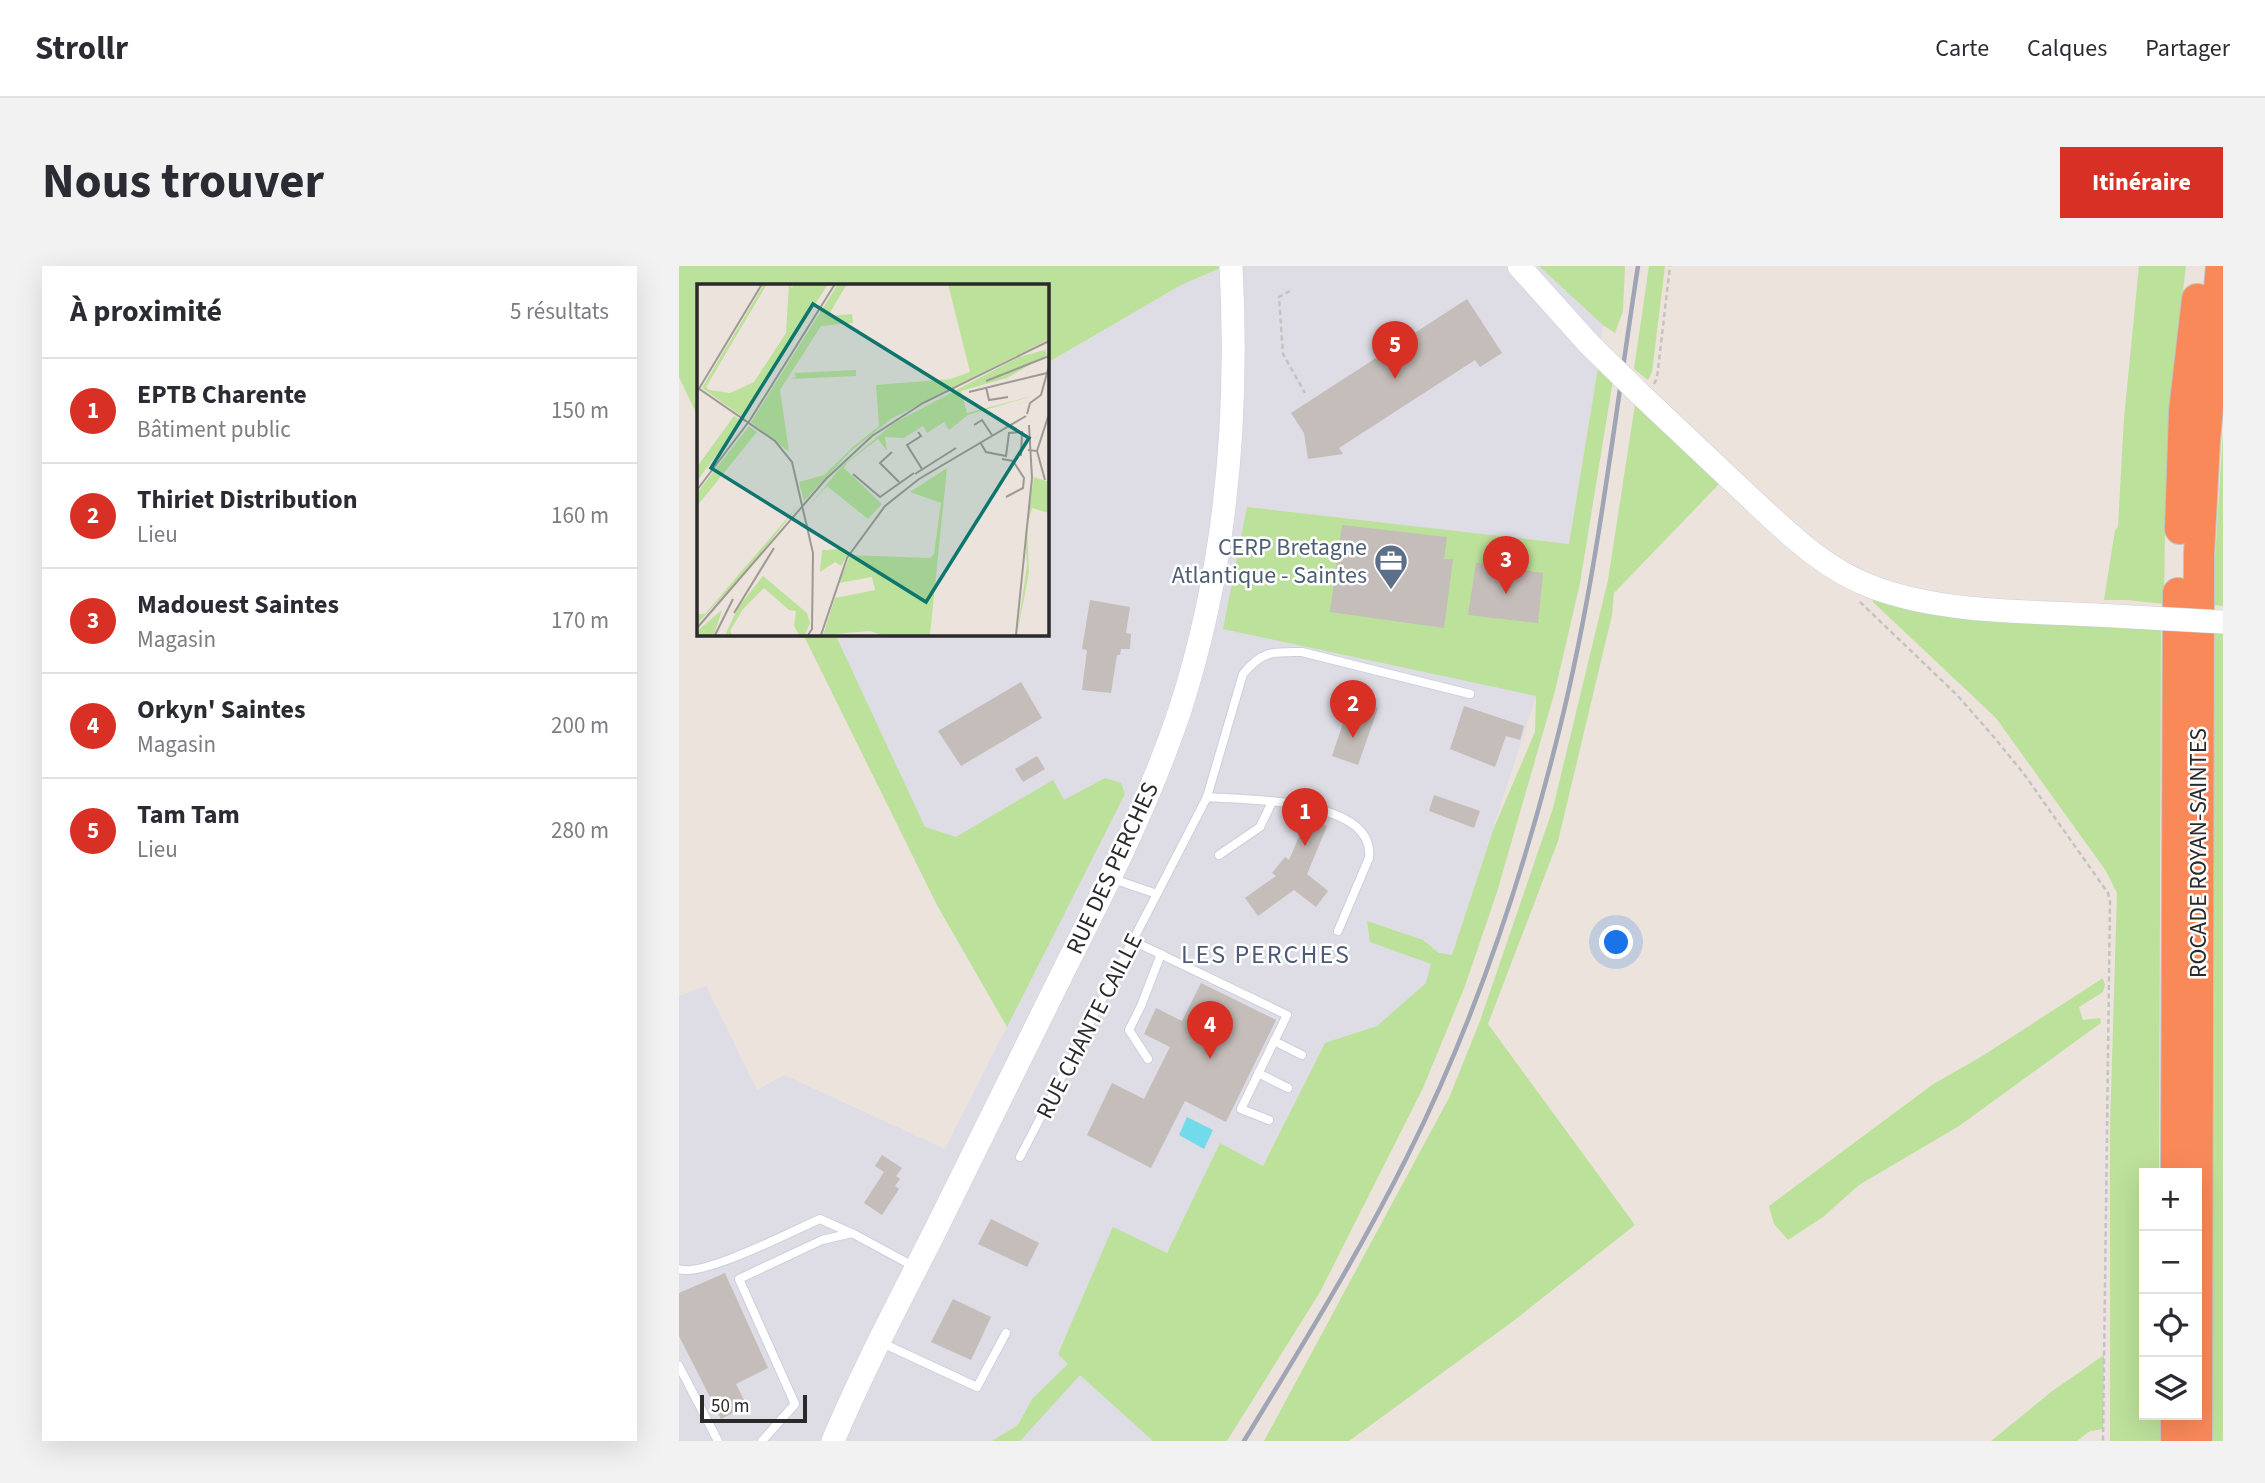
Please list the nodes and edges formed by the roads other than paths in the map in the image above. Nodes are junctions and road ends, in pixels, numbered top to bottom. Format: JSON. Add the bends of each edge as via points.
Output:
{"nodes":[{"id":1,"x":1231,"y":266,"type":"edge"},
{"id":2,"x":1519,"y":266,"type":"edge"},
{"id":3,"x":2201,"y":266,"type":"edge"},
{"id":4,"x":2221,"y":266,"type":"edge"},
{"id":5,"x":2223,"y":622,"type":"edge"},
{"id":6,"x":1470,"y":694,"type":"dead end"},
{"id":7,"x":1207,"y":797,"type":"junction"},
{"id":8,"x":1272,"y":802,"type":"junction"},
{"id":9,"x":1219,"y":855,"type":"dead end"},
{"id":10,"x":1110,"y":878,"type":"junction"},
{"id":11,"x":1157,"y":894,"type":"junction"},
{"id":12,"x":1338,"y":931,"type":"dead end"},
{"id":13,"x":1133,"y":941,"type":"junction"},
{"id":14,"x":1161,"y":954,"type":"junction"},
{"id":15,"x":1274,"y":1041,"type":"junction"},
{"id":16,"x":1302,"y":1055,"type":"dead end"},
{"id":17,"x":1148,"y":1059,"type":"dead end"},
{"id":18,"x":1258,"y":1073,"type":"junction"},
{"id":19,"x":1287,"y":1088,"type":"dead end"},
{"id":20,"x":1269,"y":1120,"type":"dead end"},
{"id":21,"x":1020,"y":1157,"type":"dead end"},
{"id":22,"x":2176,"y":1168,"type":"edge"},
{"id":23,"x":852,"y":1233,"type":"junction"},
{"id":24,"x":916,"y":1267,"type":"junction"},
{"id":25,"x":679,"y":1269,"type":"edge"},
{"id":26,"x":1006,"y":1333,"type":"dead end"},
{"id":27,"x":878,"y":1341,"type":"junction"},
{"id":28,"x":679,"y":1366,"type":"edge"},
{"id":29,"x":2176,"y":1420,"type":"edge"},
{"id":30,"x":831,"y":1436,"type":"edge"},
{"id":31,"x":718,"y":1441,"type":"edge"},
{"id":32,"x":762,"y":1441,"type":"edge"},
{"id":33,"x":2176,"y":1441,"type":"edge"},
{"id":34,"x":2197,"y":1441,"type":"edge"}],
"edges":[{"from":1,"to":10,"type":"street","name":"RUE DES PERCHES","via":[[1234,384],[1230,450],[1206,606],[1179,710]]},
{"from":2,"to":5,"type":"street","bridge":true,"via":[[1642,396],[1792,537],[1845,574],[1912,599],[1977,609]]},
{"from":3,"to":22,"type":"highway","name":"ROCADE ROYAN-SAINTES","via":[[2184,411],[2177,623]]},
{"from":4,"to":34,"type":"highway","name":"ROCADE ROYAN-SAINTES","via":[[2199,555]]},
{"from":6,"to":7,"type":"lane","name":"RUE CHANTE CAILLE","via":[[1302,652],[1277,652],[1256,659],[1243,674]]},
{"from":7,"to":8,"type":"lane"},
{"from":7,"to":11,"type":"lane","name":"RUE CHANTE CAILLE"},
{"from":8,"to":9,"type":"lane","via":[[1260,828]]},
{"from":8,"to":12,"type":"lane","via":[[1298,803],[1341,816],[1365,835],[1369,858]]},
{"from":10,"to":11,"type":"lane"},
{"from":10,"to":24,"type":"street","name":"RUE DES PERCHES"},
{"from":11,"to":13,"type":"lane","name":"RUE CHANTE CAILLE"},
{"from":13,"to":14,"type":"lane"},
{"from":13,"to":21,"type":"lane","name":"RUE CHANTE CAILLE"},
{"from":14,"to":15,"type":"lane","via":[[1287,1015]]},
{"from":14,"to":17,"type":"lane","via":[[1129,1030]]},
{"from":15,"to":16,"type":"lane"},
{"from":15,"to":18,"type":"lane"},
{"from":18,"to":19,"type":"lane"},
{"from":18,"to":20,"type":"lane","via":[[1241,1109]]},
{"from":23,"to":24,"type":"lane"},
{"from":23,"to":25,"type":"lane","via":[[820,1219],[715,1265],[686,1272]]},
{"from":23,"to":32,"type":"lane","via":[[823,1240],[739,1279],[795,1404]]},
{"from":24,"to":27,"type":"street","name":"RUE DES PERCHES"},
{"from":26,"to":27,"type":"lane","via":[[977,1387]]},
{"from":27,"to":30,"type":"street","name":"RUE DES PERCHES"},
{"from":28,"to":31,"type":"lane"},
{"from":29,"to":33,"type":"highway"}]}
